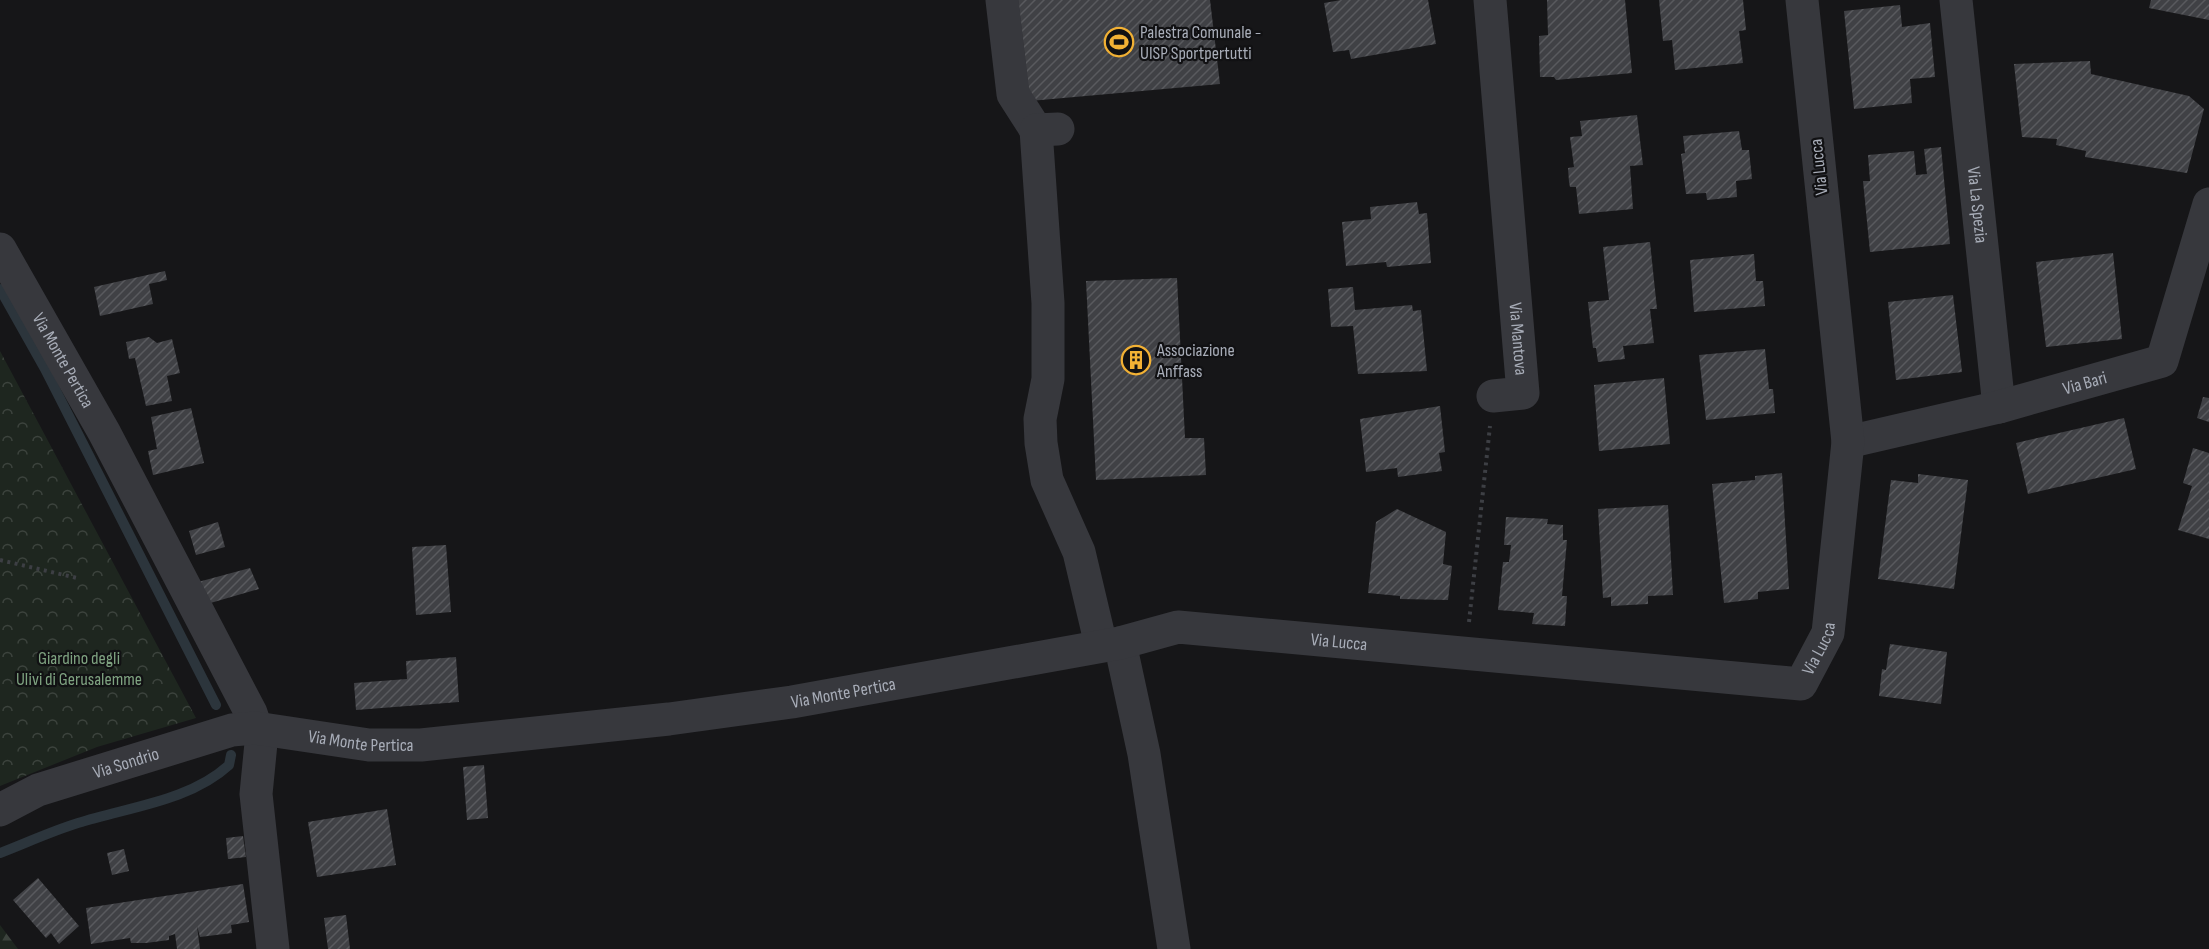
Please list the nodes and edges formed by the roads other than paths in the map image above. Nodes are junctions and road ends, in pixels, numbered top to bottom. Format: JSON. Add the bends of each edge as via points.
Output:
{"nodes":[{"id":1,"x":1002,"y":0,"type":"edge"},
{"id":2,"x":1490,"y":0,"type":"edge"},
{"id":3,"x":1802,"y":0,"type":"edge"},
{"id":4,"x":1956,"y":0,"type":"edge"},
{"id":5,"x":2209,"y":204,"type":"edge"},
{"id":6,"x":0,"y":249,"type":"edge"},
{"id":7,"x":1493,"y":396,"type":"road end"},
{"id":8,"x":1999,"y":407,"type":"junction"},
{"id":9,"x":1848,"y":442,"type":"junction"},
{"id":10,"x":1110,"y":644,"type":"junction"},
{"id":11,"x":256,"y":728,"type":"junction"},
{"id":12,"x":0,"y":810,"type":"edge"},
{"id":13,"x":273,"y":949,"type":"edge"},
{"id":14,"x":1174,"y":949,"type":"edge"}],
"edges":[{"from":1,"to":10,"type":"street","via":[[1013,94],[1047,130],[1048,379],[1040,419],[1047,480],[1079,552]]},
{"from":2,"to":7,"type":"street","name":"Via Mantova","via":[[1523,393]]},
{"from":3,"to":9,"type":"street","name":"Via Lucca"},
{"from":4,"to":8,"type":"street","name":"Via La Spezia"},
{"from":5,"to":8,"type":"street","name":"Via Bari","via":[[2162,361]]},
{"from":6,"to":11,"type":"street","name":"Via Monte Pertica","via":[[104,432]]},
{"from":8,"to":9,"type":"street","name":"Via Bari"},
{"from":9,"to":10,"type":"street","name":"Via Lucca","via":[[1828,633],[1801,684],[1178,627]]},
{"from":10,"to":11,"type":"street","name":"Via Monte Pertica","via":[[792,702],[421,745],[369,745]]},
{"from":10,"to":14,"type":"street","via":[[1144,754]]},
{"from":11,"to":12,"type":"street","name":"Via Sondrio","via":[[223,733],[38,790]]},
{"from":11,"to":13,"type":"street","name":"Via Monte Pertica","via":[[261,750],[257,818]]}]}
